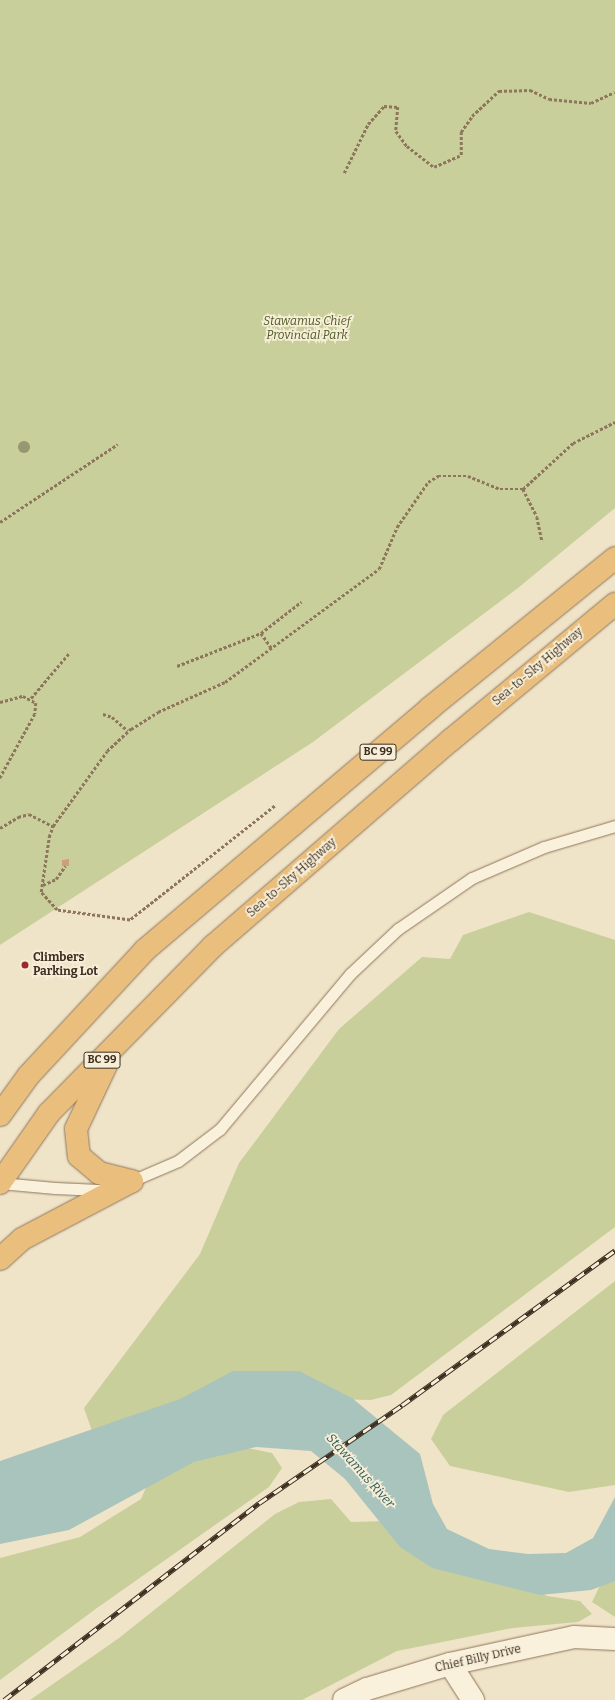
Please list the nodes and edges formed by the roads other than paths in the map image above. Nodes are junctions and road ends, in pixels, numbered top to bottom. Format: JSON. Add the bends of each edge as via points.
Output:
{"nodes":[{"id":1,"x":615,"y":558,"type":"edge"},
{"id":2,"x":615,"y":604,"type":"edge"},
{"id":3,"x":615,"y":826,"type":"edge"},
{"id":4,"x":114,"y":1048,"type":"junction"},
{"id":5,"x":29,"y":1075,"type":"junction"},
{"id":6,"x":0,"y":1093,"type":"edge"},
{"id":7,"x":0,"y":1115,"type":"edge"},
{"id":8,"x":132,"y":1181,"type":"junction"},
{"id":9,"x":0,"y":1183,"type":"edge"},
{"id":10,"x":0,"y":1259,"type":"edge"},
{"id":11,"x":615,"y":1639,"type":"edge"},
{"id":12,"x":450,"y":1664,"type":"junction"},
{"id":13,"x":344,"y":1700,"type":"edge"},
{"id":14,"x":473,"y":1700,"type":"edge"}],
"edges":[{"from":1,"to":5,"type":"highway","number":"BC 99","via":[[430,708],[144,950]]},
{"from":2,"to":4,"type":"highway","name":"Sea-to-Sky Highway","number":"BC 99","via":[[445,745],[213,946]]},
{"from":3,"to":8,"type":"lane","via":[[544,847],[472,878],[398,929],[350,974],[220,1129],[178,1161]]},
{"from":4,"to":8,"type":"highway","via":[[76,1129],[79,1156],[99,1173]]},
{"from":4,"to":9,"type":"highway","name":"Sea-to-Sky Highway","number":"BC 99","via":[[49,1113]]},
{"from":5,"to":6,"type":"highway"},
{"from":5,"to":7,"type":"highway","number":"BC 99"},
{"from":8,"to":9,"type":"lane","via":[[99,1190]]},
{"from":8,"to":10,"type":"highway","via":[[22,1239]]},
{"from":11,"to":12,"type":"street","name":"Chief Billy Drive","via":[[574,1637]]},
{"from":12,"to":13,"type":"street","name":"Chief Billy Drive","via":[[367,1688]]},
{"from":12,"to":14,"type":"street"}]}
